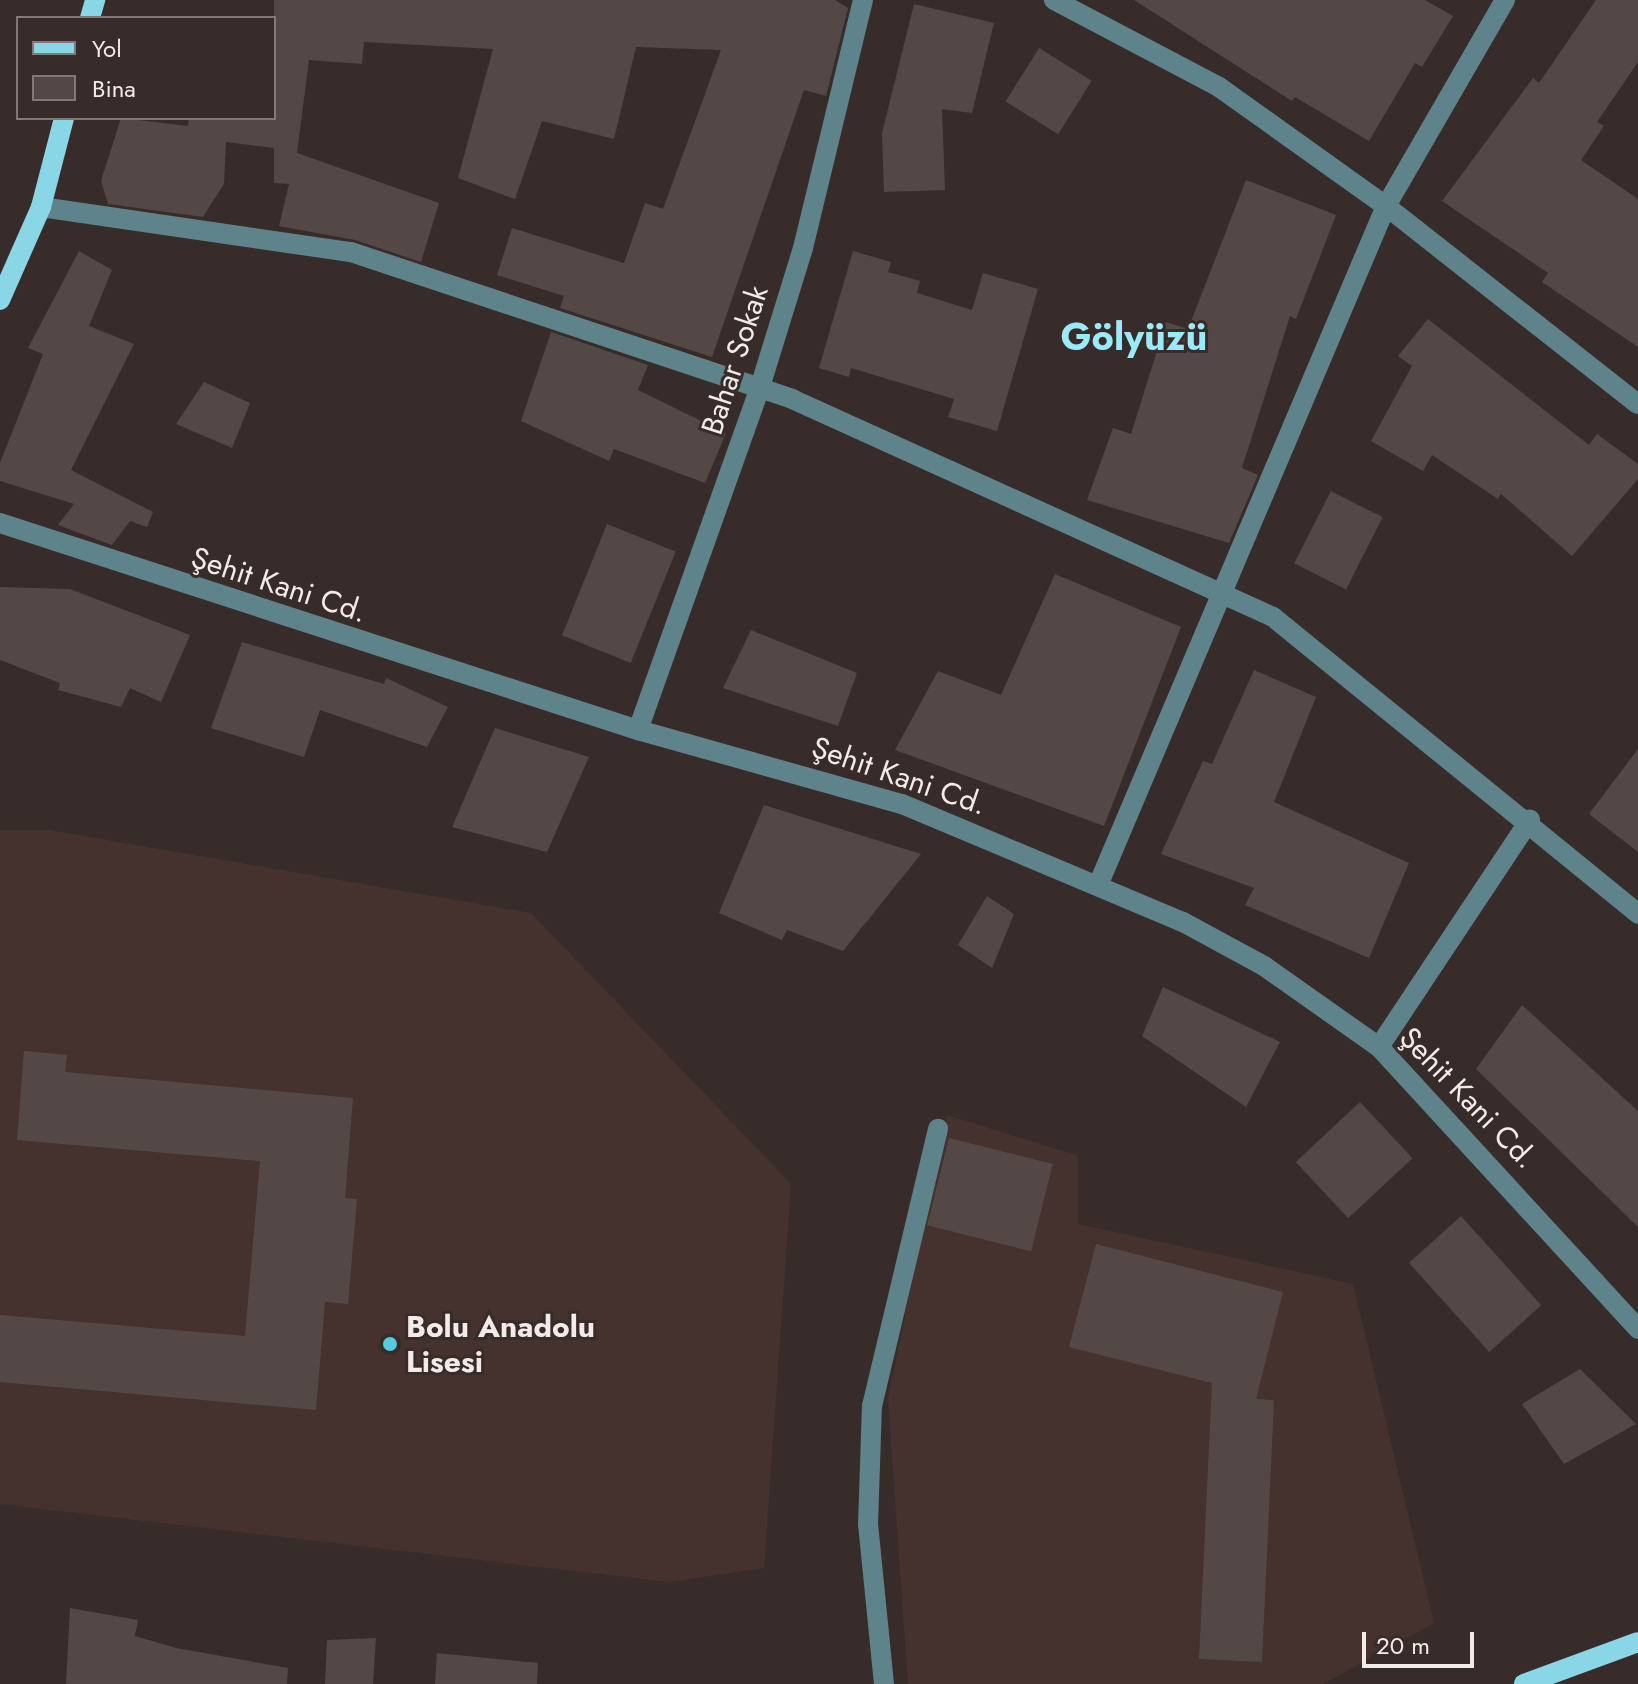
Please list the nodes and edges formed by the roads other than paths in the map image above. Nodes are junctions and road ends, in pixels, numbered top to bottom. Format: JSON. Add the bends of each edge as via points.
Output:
{"nodes":[{"id":1,"x":863,"y":0,"type":"edge"},
{"id":2,"x":1054,"y":0,"type":"edge"},
{"id":3,"x":1505,"y":0,"type":"edge"},
{"id":4,"x":63,"y":120,"type":"edge"},
{"id":5,"x":1386,"y":206,"type":"junction"},
{"id":6,"x":41,"y":207,"type":"junction"},
{"id":7,"x":2,"y":294,"type":"edge"},
{"id":8,"x":760,"y":387,"type":"junction"},
{"id":9,"x":1638,"y":404,"type":"edge"},
{"id":10,"x":0,"y":523,"type":"edge"},
{"id":11,"x":1224,"y":594,"type":"junction"},
{"id":12,"x":638,"y":730,"type":"junction"},
{"id":13,"x":1530,"y":820,"type":"junction"},
{"id":14,"x":1099,"y":883,"type":"junction"},
{"id":15,"x":1638,"y":914,"type":"edge"},
{"id":16,"x":1379,"y":1047,"type":"junction"},
{"id":17,"x":938,"y":1129,"type":"dead end"},
{"id":18,"x":1638,"y":1329,"type":"edge"},
{"id":19,"x":1638,"y":1642,"type":"edge"},
{"id":20,"x":884,"y":1684,"type":"edge"},
{"id":21,"x":1524,"y":1684,"type":"edge"}],
"edges":[{"from":1,"to":8,"type":"street","name":"Bahar Sokak","via":[[803,248]]},
{"from":2,"to":5,"type":"street","via":[[1219,87]]},
{"from":3,"to":5,"type":"street"},
{"from":4,"to":6,"type":"main road"},
{"from":5,"to":9,"type":"street"},
{"from":5,"to":11,"type":"street"},
{"from":6,"to":7,"type":"main road"},
{"from":6,"to":8,"type":"street","via":[[351,252]]},
{"from":8,"to":11,"type":"street"},
{"from":8,"to":12,"type":"street","name":"Bahar Sokak"},
{"from":10,"to":12,"type":"street","name":"Şehit Kani Cd."},
{"from":11,"to":13,"type":"street","via":[[1273,617]]},
{"from":11,"to":14,"type":"street"},
{"from":12,"to":14,"type":"street","name":"Şehit Kani Cd.","via":[[902,804]]},
{"from":13,"to":15,"type":"street"},
{"from":13,"to":16,"type":"street"},
{"from":14,"to":16,"type":"street","name":"Şehit Kani Cd.","via":[[1264,966]]},
{"from":16,"to":18,"type":"street","name":"Şehit Kani Cd."},
{"from":17,"to":20,"type":"street","via":[[872,1406],[868,1525]]},
{"from":19,"to":21,"type":"main road"}]}
